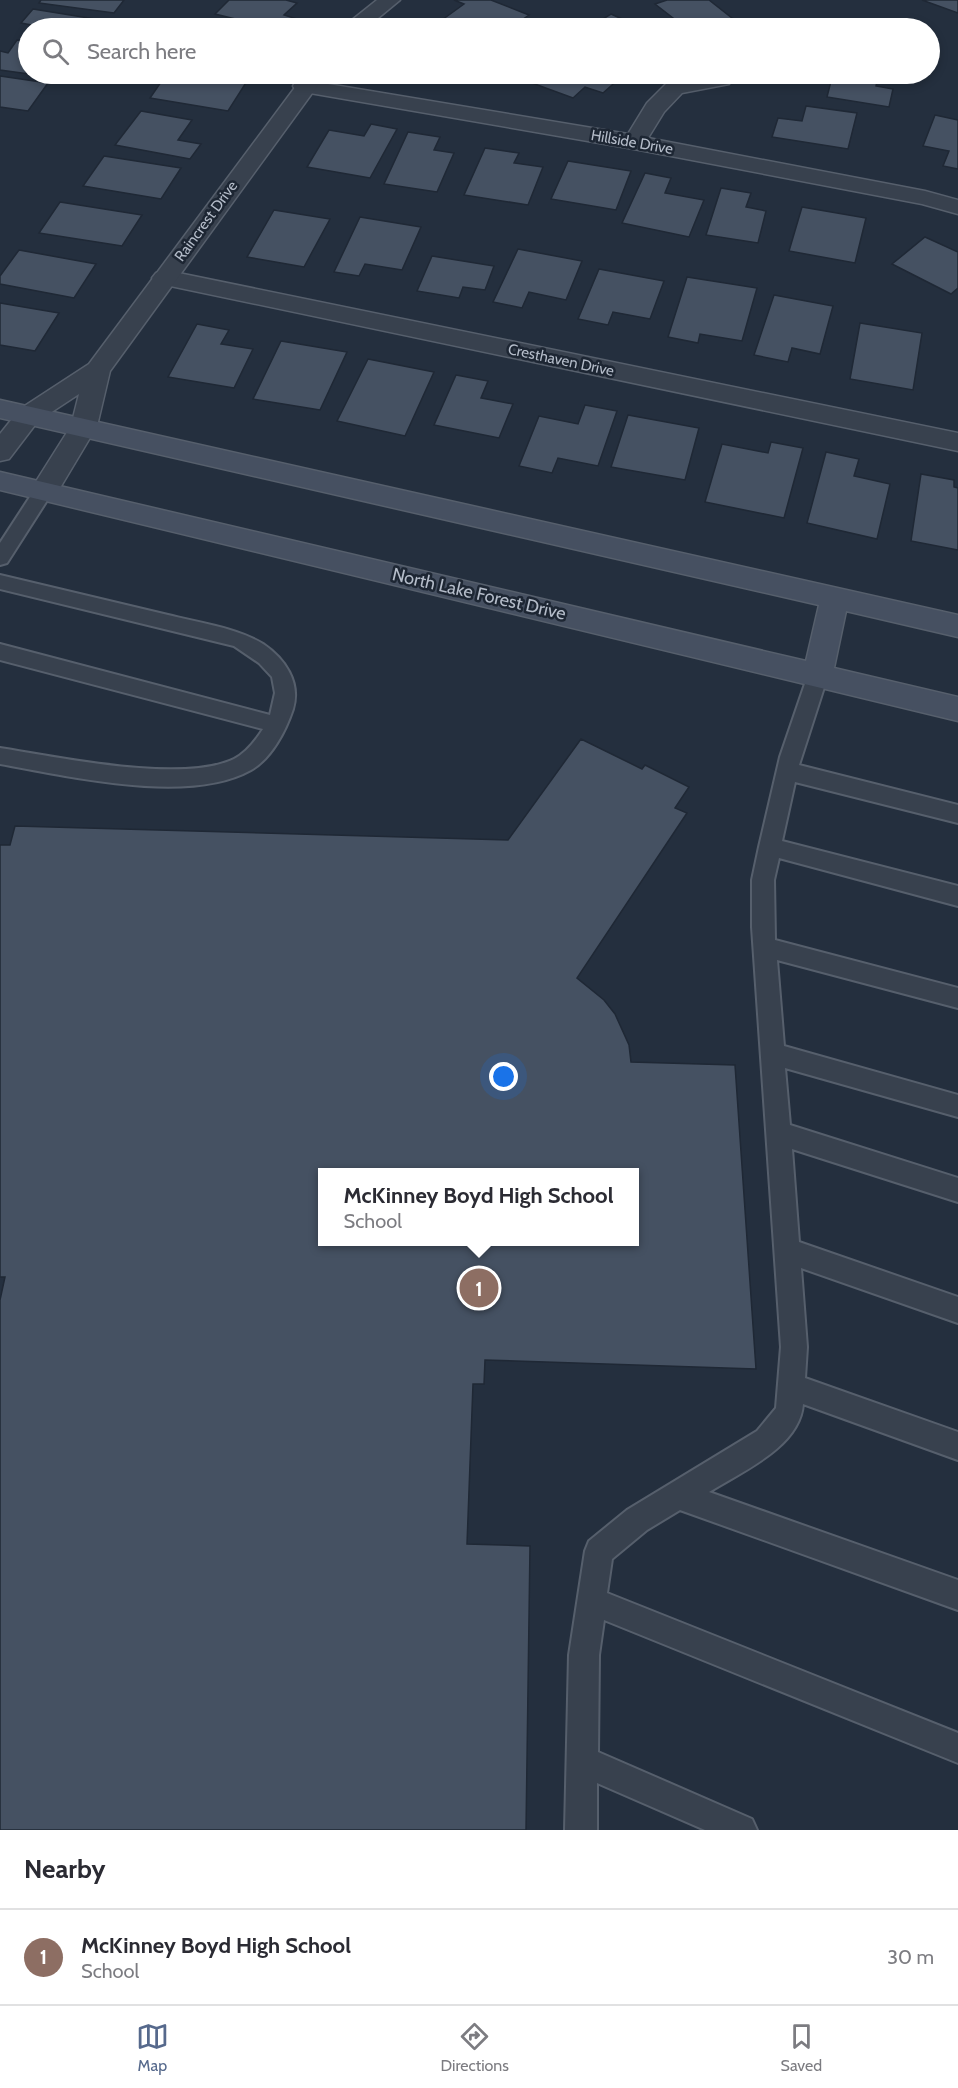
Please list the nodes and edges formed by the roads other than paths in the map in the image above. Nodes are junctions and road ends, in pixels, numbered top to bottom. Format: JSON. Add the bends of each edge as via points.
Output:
{"nodes":[{"id":1,"x":390,"y":0,"type":"edge"},
{"id":2,"x":367,"y":18,"type":"edge"},
{"id":3,"x":307,"y":84,"type":"edge"},
{"id":4,"x":331,"y":84,"type":"edge"},
{"id":5,"x":695,"y":84,"type":"edge"},
{"id":6,"x":634,"y":142,"type":"junction"},
{"id":7,"x":958,"y":207,"type":"edge"},
{"id":8,"x":164,"y":278,"type":"junction"},
{"id":9,"x":99,"y":370,"type":"junction"},
{"id":10,"x":0,"y":409,"type":"edge"},
{"id":11,"x":29,"y":415,"type":"junction"},
{"id":12,"x":84,"y":426,"type":"junction"},
{"id":13,"x":958,"y":442,"type":"edge"},
{"id":14,"x":0,"y":452,"type":"edge"},
{"id":15,"x":0,"y":481,"type":"edge"},
{"id":16,"x":44,"y":491,"type":"junction"},
{"id":17,"x":0,"y":558,"type":"edge"},
{"id":18,"x":0,"y":582,"type":"edge"},
{"id":19,"x":835,"y":598,"type":"junction"},
{"id":20,"x":958,"y":626,"type":"edge"},
{"id":21,"x":0,"y":652,"type":"edge"},
{"id":22,"x":818,"y":675,"type":"junction"},
{"id":23,"x":958,"y":709,"type":"edge"},
{"id":24,"x":278,"y":724,"type":"junction"},
{"id":25,"x":0,"y":756,"type":"edge"},
{"id":26,"x":787,"y":771,"type":"junction"},
{"id":27,"x":958,"y":814,"type":"edge"},
{"id":28,"x":770,"y":847,"type":"junction"},
{"id":29,"x":958,"y":896,"type":"edge"},
{"id":30,"x":765,"y":947,"type":"junction"},
{"id":31,"x":958,"y":998,"type":"edge"},
{"id":32,"x":773,"y":1054,"type":"junction"},
{"id":33,"x":958,"y":1106,"type":"edge"},
{"id":34,"x":778,"y":1133,"type":"junction"},
{"id":35,"x":958,"y":1190,"type":"edge"},
{"id":36,"x":786,"y":1250,"type":"junction"},
{"id":37,"x":958,"y":1310,"type":"edge"},
{"id":38,"x":790,"y":1386,"type":"junction"},
{"id":39,"x":958,"y":1446,"type":"edge"},
{"id":40,"x":678,"y":1495,"type":"junction"},
{"id":41,"x":958,"y":1595,"type":"edge"},
{"id":42,"x":592,"y":1601,"type":"junction"},
{"id":43,"x":958,"y":1748,"type":"edge"},
{"id":44,"x":582,"y":1761,"type":"junction"},
{"id":45,"x":581,"y":1830,"type":"edge"},
{"id":46,"x":741,"y":1830,"type":"edge"}],
"edges":[{"from":1,"to":2,"type":"street"},
{"from":3,"to":8,"type":"street","name":"Raincrest Drive"},
{"from":4,"to":6,"type":"street","name":"Hillside Drive"},
{"from":5,"to":6,"type":"street","via":[[675,88],[655,108]]},
{"from":6,"to":7,"type":"street","name":"Hillside Drive"},
{"from":8,"to":9,"type":"street","name":"Raincrest Drive"},
{"from":8,"to":13,"type":"street","name":"Cresthaven Drive"},
{"from":9,"to":11,"type":"street","name":"Raincrest Drive"},
{"from":9,"to":12,"type":"street","name":"Raincrest Drive"},
{"from":10,"to":11,"type":"main road"},
{"from":11,"to":12,"type":"main road"},
{"from":11,"to":14,"type":"street","name":"Raincrest Drive"},
{"from":12,"to":16,"type":"street","name":"Raincrest Drive"},
{"from":12,"to":19,"type":"main road"},
{"from":15,"to":16,"type":"main road","name":"North Lake Forest Drive"},
{"from":16,"to":17,"type":"lane"},
{"from":16,"to":22,"type":"main road","name":"North Lake Forest Drive"},
{"from":18,"to":24,"type":"lane","via":[[238,640],[264,654],[279,670],[285,701]]},
{"from":19,"to":20,"type":"main road"},
{"from":19,"to":22,"type":"main road"},
{"from":21,"to":24,"type":"lane"},
{"from":22,"to":23,"type":"main road","name":"North Lake Forest Drive"},
{"from":22,"to":26,"type":"lane"},
{"from":24,"to":25,"type":"lane","via":[[242,764],[203,777],[149,776]]},
{"from":26,"to":27,"type":"lane"},
{"from":26,"to":28,"type":"lane"},
{"from":28,"to":29,"type":"lane"},
{"from":28,"to":30,"type":"lane","via":[[763,880]]},
{"from":30,"to":31,"type":"lane"},
{"from":30,"to":32,"type":"lane"},
{"from":32,"to":33,"type":"lane"},
{"from":32,"to":34,"type":"lane"},
{"from":34,"to":35,"type":"lane"},
{"from":34,"to":36,"type":"lane"},
{"from":36,"to":37,"type":"lane"},
{"from":36,"to":38,"type":"lane","via":[[794,1347]]},
{"from":38,"to":39,"type":"lane"},
{"from":38,"to":40,"type":"lane","via":[[789,1413],[767,1441]]},
{"from":40,"to":41,"type":"lane"},
{"from":40,"to":42,"type":"lane","via":[[637,1520],[599,1551]]},
{"from":42,"to":43,"type":"lane"},
{"from":42,"to":44,"type":"lane","via":[[584,1655]]},
{"from":44,"to":45,"type":"lane"},
{"from":44,"to":46,"type":"lane"}]}
